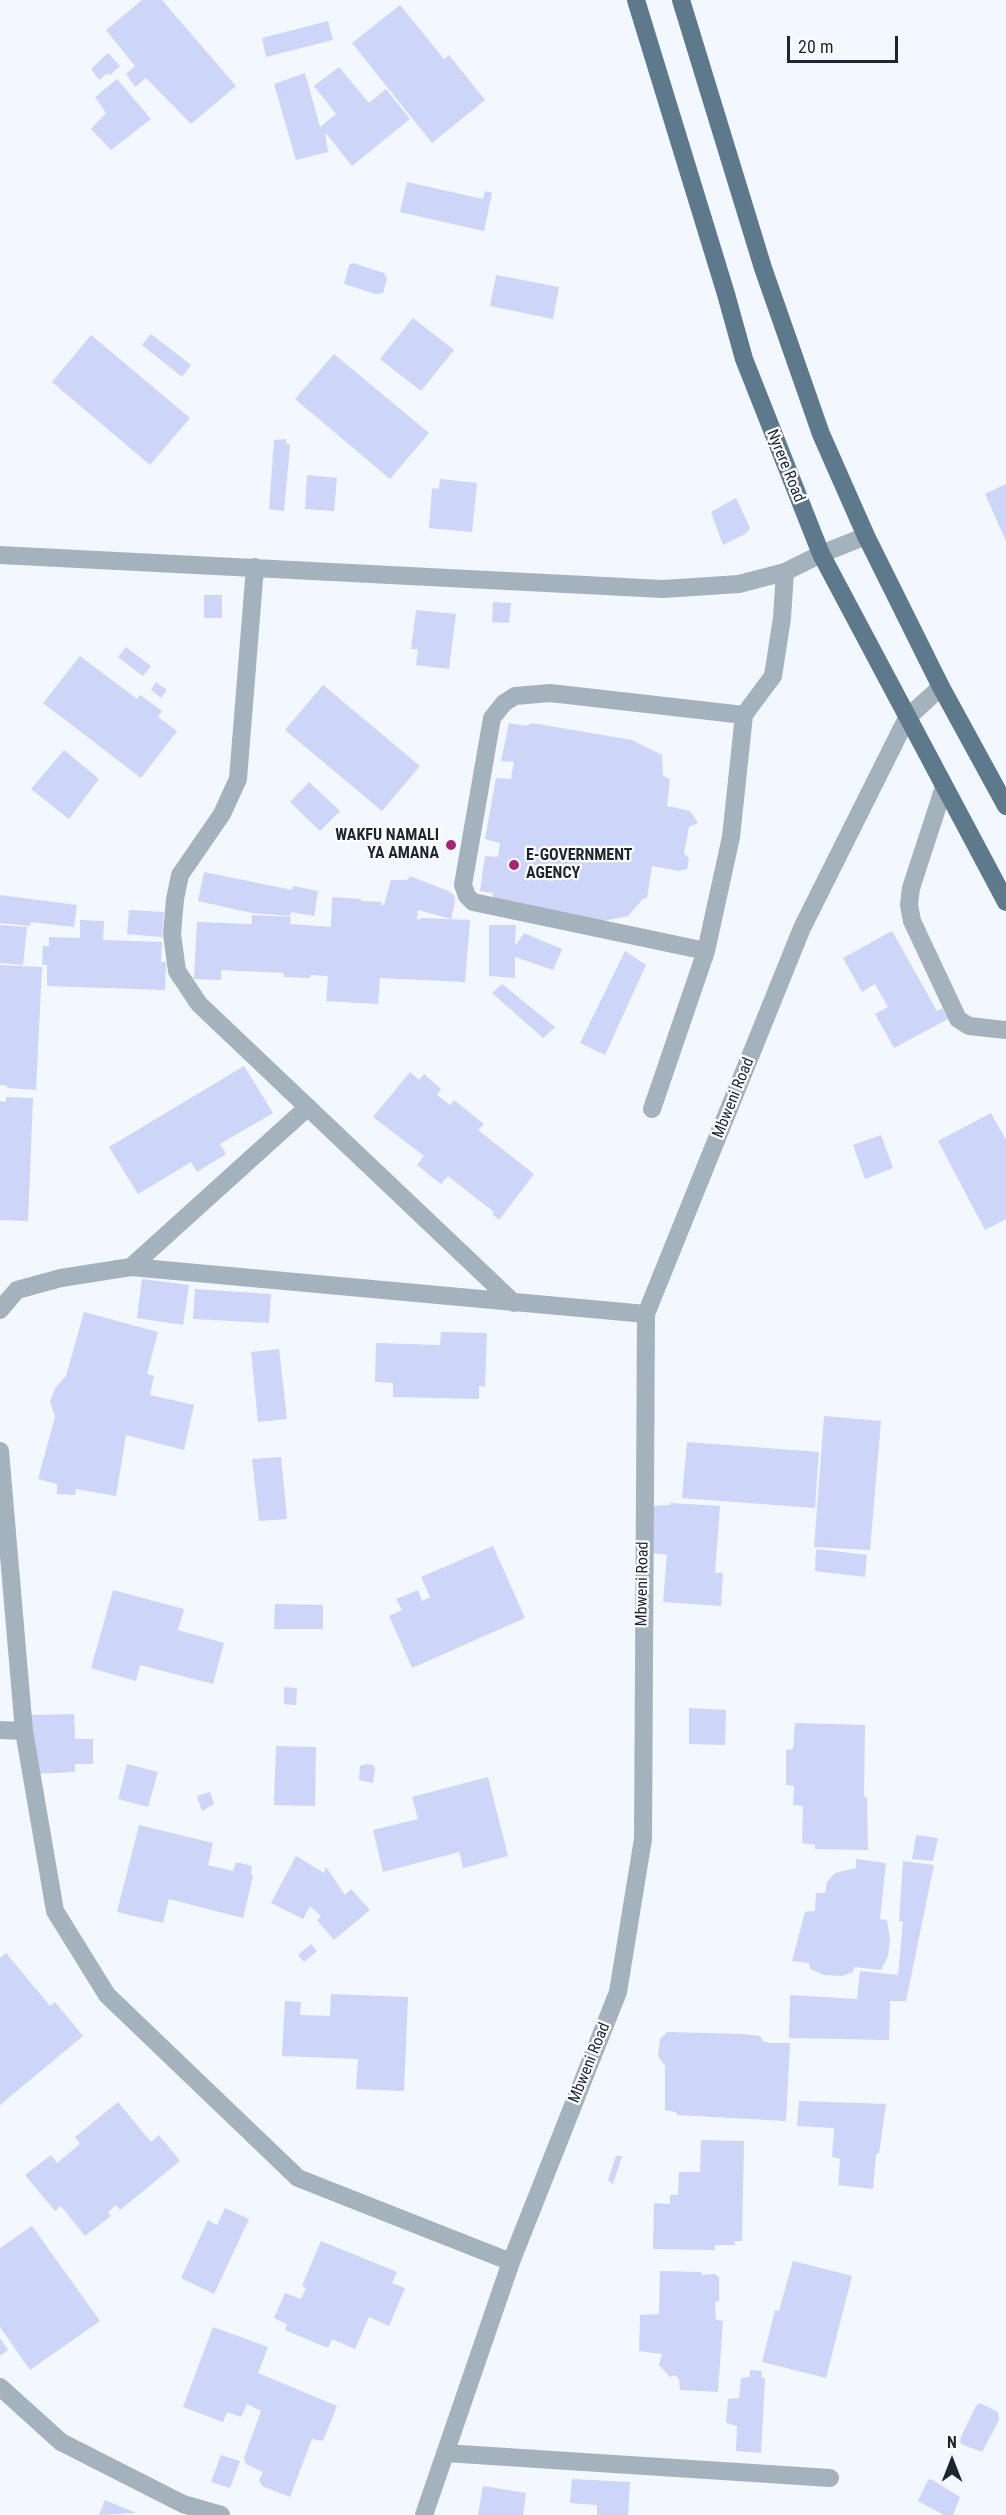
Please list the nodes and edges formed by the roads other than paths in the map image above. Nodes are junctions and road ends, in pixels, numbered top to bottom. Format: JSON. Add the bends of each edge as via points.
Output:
{"nodes":[{"id":1,"x":636,"y":0,"type":"edge"},
{"id":2,"x":681,"y":0,"type":"edge"},
{"id":3,"x":866,"y":536,"type":"junction"},
{"id":4,"x":821,"y":554,"type":"junction"},
{"id":5,"x":0,"y":555,"type":"edge"},
{"id":6,"x":255,"y":567,"type":"junction"},
{"id":7,"x":785,"y":572,"type":"junction"},
{"id":8,"x":941,"y":687,"type":"junction"},
{"id":9,"x":744,"y":715,"type":"junction"},
{"id":10,"x":907,"y":718,"type":"junction"},
{"id":11,"x":944,"y":787,"type":"junction"},
{"id":12,"x":1006,"y":806,"type":"edge"},
{"id":13,"x":1006,"y":902,"type":"edge"},
{"id":14,"x":706,"y":951,"type":"junction"},
{"id":15,"x":1006,"y":1030,"type":"edge"},
{"id":16,"x":308,"y":1107,"type":"junction"},
{"id":17,"x":652,"y":1109,"type":"dead end"},
{"id":18,"x":131,"y":1267,"type":"junction"},
{"id":19,"x":514,"y":1303,"type":"junction"},
{"id":20,"x":0,"y":1310,"type":"edge"},
{"id":21,"x":646,"y":1314,"type":"junction"},
{"id":22,"x":0,"y":1450,"type":"edge"},
{"id":23,"x":0,"y":1730,"type":"edge"},
{"id":24,"x":24,"y":1731,"type":"junction"},
{"id":25,"x":511,"y":2262,"type":"junction"},
{"id":26,"x":0,"y":2387,"type":"edge"},
{"id":27,"x":445,"y":2453,"type":"junction"},
{"id":28,"x":830,"y":2478,"type":"dead end"},
{"id":29,"x":221,"y":2515,"type":"edge"},
{"id":30,"x":424,"y":2515,"type":"edge"}],
"edges":[{"from":1,"to":4,"type":"main road","name":"Nyrere Road","via":[[744,359]]},
{"from":2,"to":3,"type":"main road","via":[[788,344],[821,434]]},
{"from":3,"to":4,"type":"street"},
{"from":3,"to":8,"type":"main road"},
{"from":4,"to":7,"type":"street"},
{"from":4,"to":10,"type":"main road","name":"Nyrere Road"},
{"from":5,"to":6,"type":"street"},
{"from":6,"to":7,"type":"street","via":[[663,589],[739,585]]},
{"from":6,"to":16,"type":"street","via":[[238,779],[222,814],[180,875],[172,934],[177,971],[198,1004]]},
{"from":7,"to":9,"type":"street","via":[[773,676]]},
{"from":8,"to":10,"type":"street","name":"Mbweni Road"},
{"from":8,"to":12,"type":"main road"},
{"from":9,"to":14,"type":"street","via":[[731,837]]},
{"from":9,"to":14,"type":"street","via":[[550,693],[515,696],[492,718],[463,885],[467,896],[481,905]]},
{"from":10,"to":11,"type":"main road","name":"Nyrere Road"},
{"from":10,"to":21,"type":"street","name":"Mbweni Road","via":[[802,928]]},
{"from":11,"to":13,"type":"main road","name":"Nyrere Road"},
{"from":11,"to":15,"type":"street","via":[[911,888],[912,921],[958,1018],[969,1026]]},
{"from":14,"to":17,"type":"street"},
{"from":16,"to":18,"type":"street"},
{"from":16,"to":19,"type":"street"},
{"from":18,"to":19,"type":"street"},
{"from":18,"to":20,"type":"street","via":[[61,1278],[17,1290]]},
{"from":19,"to":21,"type":"street"},
{"from":21,"to":25,"type":"street","name":"Mbweni Road","via":[[643,1839],[618,1992]]},
{"from":22,"to":24,"type":"street"},
{"from":23,"to":24,"type":"street"},
{"from":24,"to":25,"type":"street","via":[[55,1911],[107,1995],[298,2178]]},
{"from":25,"to":27,"type":"street","name":"Mbweni Road"},
{"from":26,"to":29,"type":"street","via":[[62,2442],[183,2504]]},
{"from":27,"to":28,"type":"street"},
{"from":27,"to":30,"type":"street","name":"Mbweni Road"}]}
